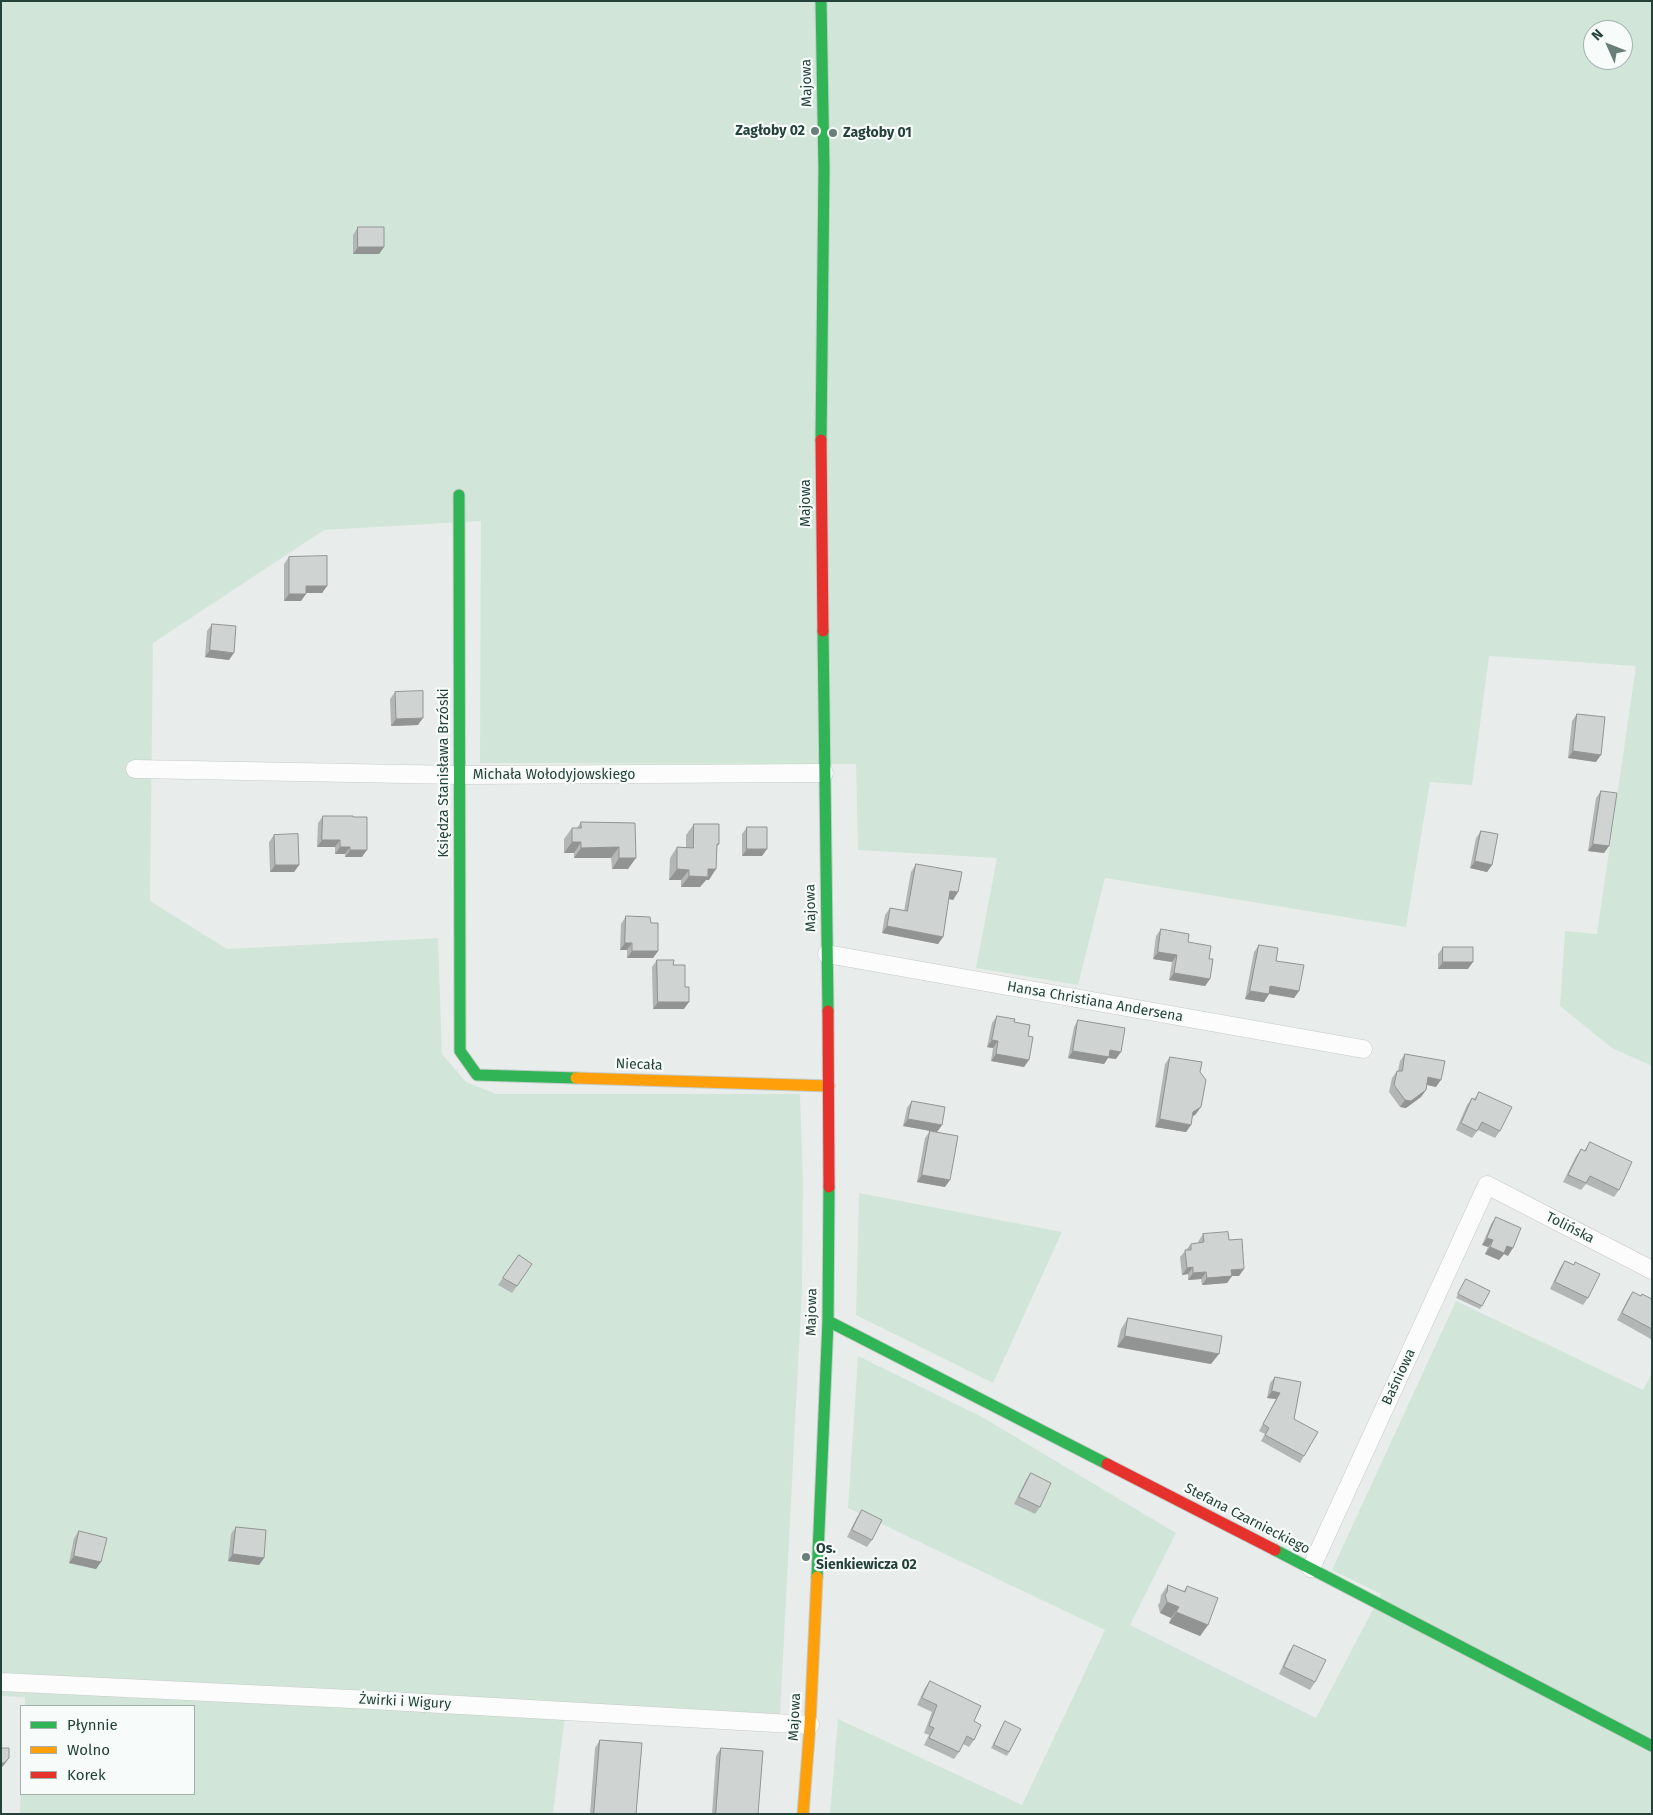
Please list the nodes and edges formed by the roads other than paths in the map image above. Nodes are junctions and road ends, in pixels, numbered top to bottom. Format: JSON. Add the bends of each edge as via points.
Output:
{"nodes":[{"id":1,"x":821,"y":1,"type":"edge"},
{"id":2,"x":459,"y":495,"type":"dead end"},
{"id":3,"x":135,"y":768,"type":"dead end"},
{"id":4,"x":824,"y":772,"type":"junction"},
{"id":5,"x":459,"y":775,"type":"junction"},
{"id":6,"x":827,"y":954,"type":"junction"},
{"id":7,"x":1363,"y":1050,"type":"dead end"},
{"id":8,"x":460,"y":1051,"type":"joint"},
{"id":9,"x":829,"y":1086,"type":"junction"},
{"id":10,"x":1487,"y":1185,"type":"joint"},
{"id":11,"x":1652,"y":1270,"type":"edge"},
{"id":12,"x":828,"y":1322,"type":"junction"},
{"id":13,"x":1311,"y":1568,"type":"junction"},
{"id":14,"x":1,"y":1682,"type":"edge"},
{"id":15,"x":810,"y":1725,"type":"junction"},
{"id":16,"x":1652,"y":1746,"type":"edge"},
{"id":17,"x":803,"y":1814,"type":"edge"}],
"edges":[{"from":1,"to":4,"type":"street","name":"Majowa"},
{"from":2,"to":5,"type":"street","name":"Księdza Stanisława Brzóski"},
{"from":3,"to":5,"type":"street","name":"Michała Wołodyjowskiego"},
{"from":4,"to":5,"type":"street","name":"Michała Wołodyjowskiego"},
{"from":4,"to":6,"type":"street","name":"Majowa"},
{"from":5,"to":8,"type":"street","name":"Księdza Stanisława Brzóski"},
{"from":6,"to":7,"type":"street","name":"Hansa Christiana Andersena"},
{"from":6,"to":9,"type":"street","name":"Majowa"},
{"from":8,"to":9,"type":"street","name":"Niecała","via":[[477,1075]]},
{"from":9,"to":12,"type":"street","name":"Majowa"},
{"from":10,"to":11,"type":"street","name":"Tolińska"},
{"from":10,"to":13,"type":"street","name":"Baśniowa"},
{"from":12,"to":13,"type":"street","name":"Stefana Czarnieckiego"},
{"from":12,"to":15,"type":"street","name":"Majowa"},
{"from":13,"to":16,"type":"street","name":"Stefana Czarnieckiego"},
{"from":14,"to":15,"type":"street","name":"Żwirki i Wigury"},
{"from":15,"to":17,"type":"street","name":"Majowa"}]}
